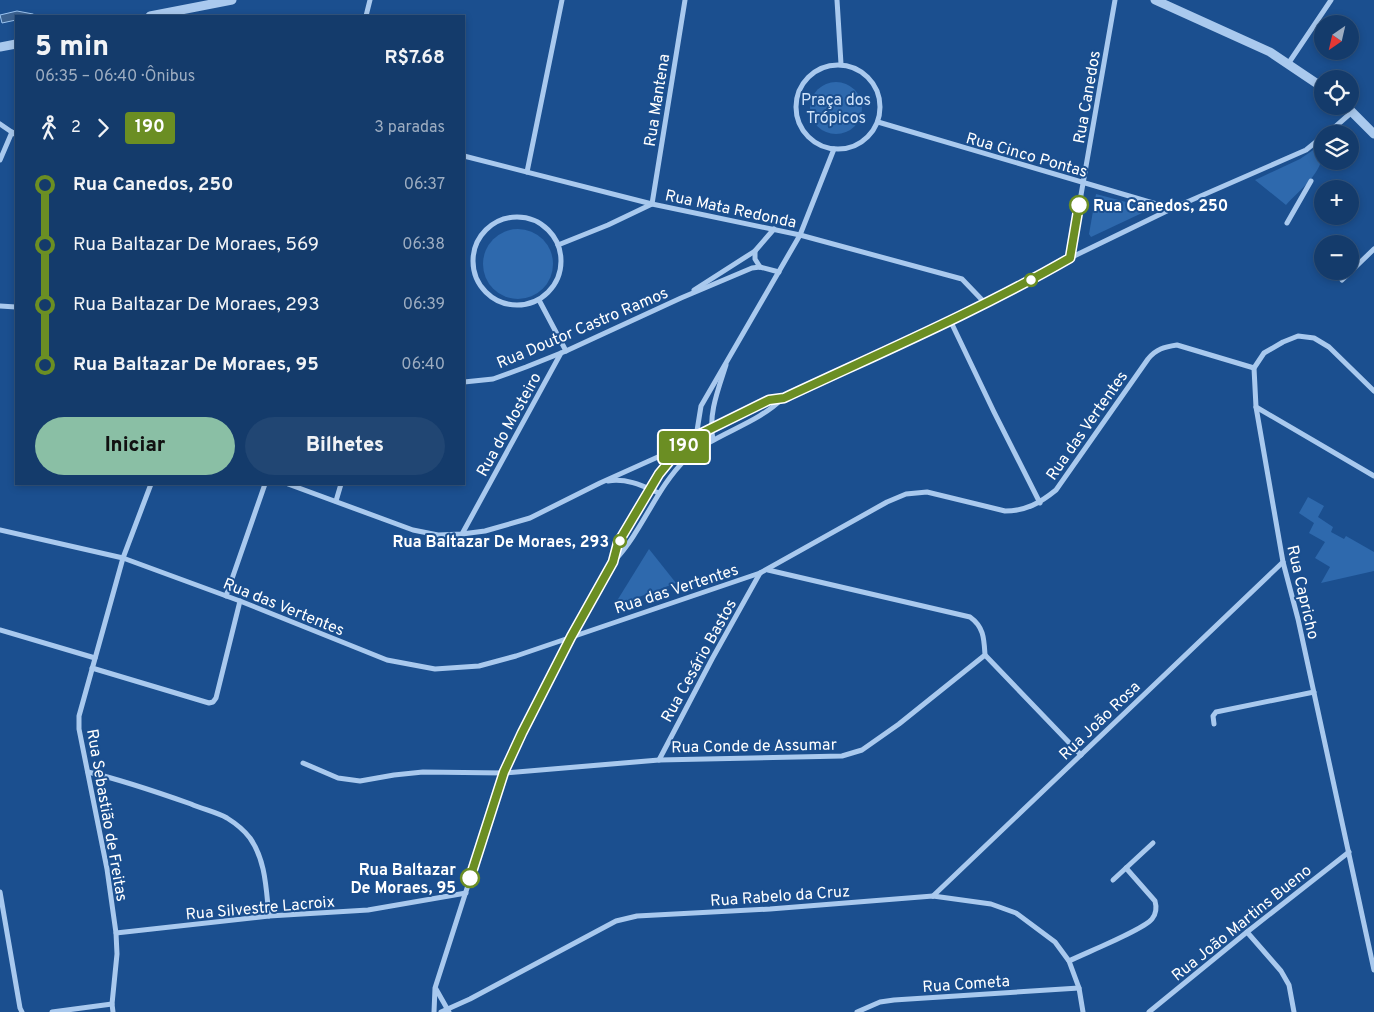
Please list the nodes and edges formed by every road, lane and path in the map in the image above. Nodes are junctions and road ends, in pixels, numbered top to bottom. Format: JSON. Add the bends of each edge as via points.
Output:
{"nodes":[{"id":1,"x":232,"y":0,"type":"edge"},
{"id":2,"x":370,"y":0,"type":"edge"},
{"id":3,"x":562,"y":0,"type":"edge"},
{"id":4,"x":685,"y":0,"type":"edge"},
{"id":5,"x":837,"y":0,"type":"edge"},
{"id":6,"x":1115,"y":0,"type":"edge"},
{"id":7,"x":1155,"y":0,"type":"edge"},
{"id":8,"x":1331,"y":0,"type":"edge"},
{"id":9,"x":204,"y":3,"type":"edge"},
{"id":10,"x":154,"y":15,"type":"edge"},
{"id":11,"x":366,"y":15,"type":"edge"},
{"id":12,"x":15,"y":44,"type":"edge"},
{"id":13,"x":0,"y":47,"type":"edge"},
{"id":14,"x":841,"y":64,"type":"junction"},
{"id":15,"x":1288,"y":64,"type":"junction"},
{"id":16,"x":1314,"y":82,"type":"edge"},
{"id":17,"x":1344,"y":115,"type":"edge"},
{"id":18,"x":1355,"y":115,"type":"edge"},
{"id":19,"x":878,"y":122,"type":"junction"},
{"id":20,"x":0,"y":124,"type":"edge"},
{"id":21,"x":1335,"y":125,"type":"edge"},
{"id":22,"x":14,"y":134,"type":"edge"},
{"id":23,"x":1374,"y":134,"type":"edge"},
{"id":24,"x":1314,"y":144,"type":"edge"},
{"id":25,"x":834,"y":149,"type":"junction"},
{"id":26,"x":465,"y":156,"type":"edge"},
{"id":27,"x":0,"y":160,"type":"edge"},
{"id":28,"x":527,"y":172,"type":"junction"},
{"id":29,"x":1311,"y":181,"type":"dead end"},
{"id":30,"x":1083,"y":183,"type":"junction"},
{"id":31,"x":652,"y":204,"type":"junction"},
{"id":32,"x":1170,"y":209,"type":"junction"},
{"id":33,"x":1287,"y":223,"type":"dead end"},
{"id":34,"x":774,"y":229,"type":"junction"},
{"id":35,"x":800,"y":235,"type":"junction"},
{"id":36,"x":558,"y":245,"type":"junction"},
{"id":37,"x":1374,"y":249,"type":"edge"},
{"id":38,"x":755,"y":251,"type":"junction"},
{"id":39,"x":1070,"y":258,"type":"junction"},
{"id":40,"x":1359,"y":264,"type":"edge"},
{"id":41,"x":760,"y":266,"type":"junction"},
{"id":42,"x":779,"y":272,"type":"junction"},
{"id":43,"x":681,"y":298,"type":"junction"},
{"id":44,"x":538,"y":300,"type":"junction"},
{"id":45,"x":984,"y":303,"type":"junction"},
{"id":46,"x":0,"y":306,"type":"edge"},
{"id":47,"x":15,"y":308,"type":"edge"},
{"id":48,"x":950,"y":320,"type":"junction"},
{"id":49,"x":564,"y":352,"type":"junction"},
{"id":50,"x":731,"y":353,"type":"junction"},
{"id":51,"x":1254,"y":368,"type":"junction"},
{"id":52,"x":465,"y":382,"type":"edge"},
{"id":53,"x":1374,"y":391,"type":"edge"},
{"id":54,"x":784,"y":398,"type":"junction"},
{"id":55,"x":1256,"y":406,"type":"junction"},
{"id":56,"x":710,"y":428,"type":"junction"},
{"id":57,"x":696,"y":436,"type":"junction"},
{"id":58,"x":713,"y":440,"type":"junction"},
{"id":59,"x":701,"y":448,"type":"junction"},
{"id":60,"x":677,"y":452,"type":"junction"},
{"id":61,"x":686,"y":460,"type":"junction"},
{"id":62,"x":1374,"y":476,"type":"edge"},
{"id":63,"x":600,"y":483,"type":"junction"},
{"id":64,"x":151,"y":485,"type":"edge"},
{"id":65,"x":265,"y":485,"type":"edge"},
{"id":66,"x":291,"y":485,"type":"edge"},
{"id":67,"x":341,"y":485,"type":"edge"},
{"id":68,"x":649,"y":489,"type":"junction"},
{"id":69,"x":660,"y":493,"type":"junction"},
{"id":70,"x":336,"y":501,"type":"junction"},
{"id":71,"x":1040,"y":503,"type":"junction"},
{"id":72,"x":0,"y":530,"type":"edge"},
{"id":73,"x":462,"y":534,"type":"junction"},
{"id":74,"x":123,"y":558,"type":"junction"},
{"id":75,"x":613,"y":562,"type":"junction"},
{"id":76,"x":1283,"y":562,"type":"junction"},
{"id":77,"x":767,"y":570,"type":"junction"},
{"id":78,"x":760,"y":573,"type":"junction"},
{"id":79,"x":226,"y":596,"type":"junction"},
{"id":80,"x":240,"y":601,"type":"junction"},
{"id":81,"x":0,"y":630,"type":"edge"},
{"id":82,"x":571,"y":637,"type":"junction"},
{"id":83,"x":984,"y":654,"type":"junction"},
{"id":84,"x":95,"y":658,"type":"junction"},
{"id":85,"x":92,"y":668,"type":"junction"},
{"id":86,"x":1314,"y":692,"type":"junction"},
{"id":87,"x":1214,"y":724,"type":"dead end"},
{"id":88,"x":1081,"y":755,"type":"junction"},
{"id":89,"x":659,"y":760,"type":"junction"},
{"id":90,"x":303,"y":763,"type":"dead end"},
{"id":91,"x":88,"y":772,"type":"junction"},
{"id":92,"x":504,"y":772,"type":"junction"},
{"id":93,"x":1153,"y":843,"type":"dead end"},
{"id":94,"x":1349,"y":852,"type":"junction"},
{"id":95,"x":1126,"y":868,"type":"junction"},
{"id":96,"x":1113,"y":880,"type":"dead end"},
{"id":97,"x":0,"y":892,"type":"edge"},
{"id":98,"x":466,"y":893,"type":"junction"},
{"id":99,"x":933,"y":896,"type":"junction"},
{"id":100,"x":269,"y":916,"type":"junction"},
{"id":101,"x":1247,"y":932,"type":"junction"},
{"id":102,"x":116,"y":933,"type":"junction"},
{"id":103,"x":1069,"y":961,"type":"junction"},
{"id":104,"x":1374,"y":970,"type":"edge"},
{"id":105,"x":435,"y":988,"type":"junction"},
{"id":106,"x":1079,"y":988,"type":"junction"},
{"id":107,"x":112,"y":1004,"type":"junction"},
{"id":108,"x":449,"y":1011,"type":"edge"},
{"id":109,"x":22,"y":1012,"type":"edge"},
{"id":110,"x":52,"y":1012,"type":"edge"},
{"id":111,"x":113,"y":1012,"type":"edge"},
{"id":112,"x":434,"y":1012,"type":"edge"},
{"id":113,"x":442,"y":1012,"type":"edge"},
{"id":114,"x":856,"y":1012,"type":"edge"},
{"id":115,"x":1083,"y":1012,"type":"edge"},
{"id":116,"x":1149,"y":1012,"type":"edge"},
{"id":117,"x":1293,"y":1012,"type":"edge"}],
"edges":[{"from":1,"to":9,"type":"street"},
{"from":2,"to":11,"type":"street"},
{"from":3,"to":28,"type":"street"},
{"from":4,"to":31,"type":"street","name":"Rua Mantena"},
{"from":5,"to":14,"type":"street"},
{"from":6,"to":30,"type":"street","name":"Rua Canedos"},
{"from":7,"to":15,"type":"street","via":[[1239,37]]},
{"from":8,"to":15,"type":"street"},
{"from":9,"to":10,"type":"street"},
{"from":12,"to":13,"type":"street"},
{"from":14,"to":19,"type":"street","via":[[866,75],[874,85],[879,98]]},
{"from":14,"to":25,"type":"street","via":[[813,72],[803,82],[797,96],[800,125],[808,137]]},
{"from":15,"to":16,"type":"street"},
{"from":17,"to":21,"type":"street"},
{"from":18,"to":23,"type":"street"},
{"from":19,"to":25,"type":"street","via":[[860,143]]},
{"from":19,"to":30,"type":"street","name":"Rua Cinco Pontas"},
{"from":20,"to":22,"type":"street"},
{"from":22,"to":27,"type":"street"},
{"from":24,"to":32,"type":"street"},
{"from":25,"to":35,"type":"street"},
{"from":26,"to":28,"type":"street","name":"Rua Mata Redonda"},
{"from":28,"to":31,"type":"street","name":"Rua Mata Redonda"},
{"from":29,"to":33,"type":"street"},
{"from":30,"to":32,"type":"street","name":"Rua Cinco Pontas"},
{"from":30,"to":39,"type":"street","name":"Rua Canedos"},
{"from":31,"to":34,"type":"street","name":"Rua Mata Redonda"},
{"from":31,"to":36,"type":"street"},
{"from":32,"to":39,"type":"street"},
{"from":34,"to":35,"type":"street","name":"Rua Mata Redonda"},
{"from":34,"to":38,"type":"street","name":"Rua Doutor Castro Ramos"},
{"from":35,"to":42,"type":"street"},
{"from":35,"to":45,"type":"street","name":"Rua Mata Redonda","via":[[962,280]]},
{"from":36,"to":44,"type":"street","via":[[561,270],[549,293]]},
{"from":36,"to":44,"type":"street","via":[[540,224],[527,218],[512,217],[487,229],[473,253],[477,281],[497,301],[525,305]]},
{"from":37,"to":40,"type":"street"},
{"from":38,"to":41,"type":"street"},
{"from":38,"to":43,"type":"street","name":"Rua Doutor Castro Ramos"},
{"from":39,"to":45,"type":"street"},
{"from":41,"to":42,"type":"street"},
{"from":41,"to":43,"type":"street","name":"Rua Doutor Castro Ramos"},
{"from":42,"to":50,"type":"street"},
{"from":43,"to":49,"type":"street","name":"Rua Doutor Castro Ramos"},
{"from":44,"to":49,"type":"street"},
{"from":45,"to":48,"type":"street"},
{"from":46,"to":47,"type":"street"},
{"from":48,"to":54,"type":"street"},
{"from":48,"to":71,"type":"street"},
{"from":49,"to":52,"type":"street","name":"Rua Doutor Castro Ramos","via":[[493,379]]},
{"from":49,"to":73,"type":"street","name":"Rua do Mosteiro"},
{"from":50,"to":56,"type":"street","via":[[716,396]]},
{"from":50,"to":57,"type":"street","via":[[701,406]]},
{"from":51,"to":53,"type":"street","via":[[1264,353],[1283,342],[1298,336],[1314,338],[1329,347]]},
{"from":51,"to":55,"type":"street","name":"Rua Capricho"},
{"from":51,"to":71,"type":"street","name":"Rua das Vertentes","via":[[1177,345],[1155,351],[1056,490]]},
{"from":54,"to":56,"type":"street","via":[[769,400]]},
{"from":54,"to":58,"type":"street","via":[[773,408]]},
{"from":55,"to":62,"type":"street"},
{"from":55,"to":76,"type":"street","name":"Rua Capricho"},
{"from":56,"to":57,"type":"street"},
{"from":56,"to":58,"type":"street"},
{"from":57,"to":59,"type":"street"},
{"from":57,"to":60,"type":"street"},
{"from":58,"to":59,"type":"street"},
{"from":59,"to":61,"type":"street"},
{"from":60,"to":61,"type":"street"},
{"from":60,"to":63,"type":"street","via":[[669,452]]},
{"from":60,"to":68,"type":"street"},
{"from":61,"to":69,"type":"street"},
{"from":63,"to":68,"type":"street","via":[[629,481]]},
{"from":63,"to":73,"type":"street","via":[[530,518]]},
{"from":64,"to":74,"type":"street","name":"Rua Sebastião de Freitas"},
{"from":65,"to":79,"type":"street"},
{"from":66,"to":70,"type":"street"},
{"from":67,"to":70,"type":"street"},
{"from":68,"to":69,"type":"street"},
{"from":68,"to":75,"type":"street","via":[[618,543]]},
{"from":69,"to":75,"type":"street","via":[[626,548]]},
{"from":70,"to":73,"type":"street","via":[[412,530],[438,535]]},
{"from":71,"to":77,"type":"street","name":"Rua das Vertentes","via":[[1017,511],[1005,511],[927,492],[906,494]]},
{"from":72,"to":74,"type":"street","name":"Rua das Vertentes"},
{"from":74,"to":79,"type":"street","name":"Rua das Vertentes"},
{"from":74,"to":84,"type":"street","name":"Rua Sebastião de Freitas"},
{"from":75,"to":82,"type":"street"},
{"from":76,"to":86,"type":"street","name":"Rua Capricho"},
{"from":76,"to":88,"type":"street","name":"Rua João Rosa"},
{"from":77,"to":78,"type":"street","name":"Rua das Vertentes"},
{"from":77,"to":83,"type":"street","via":[[970,617],[984,637]]},
{"from":78,"to":82,"type":"street","name":"Rua das Vertentes"},
{"from":78,"to":89,"type":"street","name":"Rua Cesário Bastos"},
{"from":79,"to":80,"type":"street","name":"Rua das Vertentes"},
{"from":80,"to":82,"type":"street","name":"Rua das Vertentes","via":[[387,660],[435,669],[479,666]]},
{"from":80,"to":85,"type":"street","via":[[213,702]]},
{"from":81,"to":84,"type":"street"},
{"from":82,"to":92,"type":"street"},
{"from":83,"to":88,"type":"street"},
{"from":83,"to":89,"type":"street","name":"Rua Conde de Assumar","via":[[906,718],[853,754]]},
{"from":84,"to":85,"type":"street","name":"Rua Sebastião de Freitas"},
{"from":85,"to":91,"type":"street","name":"Rua Sebastião de Freitas","via":[[79,716]]},
{"from":86,"to":87,"type":"street","via":[[1216,712]]},
{"from":86,"to":94,"type":"street","name":"Rua Capricho"},
{"from":88,"to":99,"type":"street","name":"Rua João Rosa"},
{"from":89,"to":92,"type":"street","name":"Rua Conde de Assumar"},
{"from":90,"to":92,"type":"street","name":"Rua Conde de Assumar","via":[[338,778],[360,780],[423,772]]},
{"from":91,"to":100,"type":"street","via":[[179,800],[237,825],[250,838],[260,858]]},
{"from":91,"to":102,"type":"street","name":"Rua Sebastião de Freitas"},
{"from":92,"to":98,"type":"street"},
{"from":93,"to":95,"type":"street"},
{"from":94,"to":101,"type":"street","name":"Rua João Martins Bueno"},
{"from":94,"to":104,"type":"street","name":"Rua Capricho"},
{"from":95,"to":96,"type":"street"},
{"from":95,"to":103,"type":"street","via":[[1155,901],[1156,913],[1151,921],[1139,928]]},
{"from":97,"to":109,"type":"street"},
{"from":98,"to":100,"type":"street","name":"Rua Silvestre Lacroix","via":[[368,910]]},
{"from":98,"to":105,"type":"street"},
{"from":99,"to":103,"type":"street","name":"Rua Rabelo da Cruz","via":[[991,904],[1016,913],[1054,942]]},
{"from":99,"to":108,"type":"street","name":"Rua Rabelo da Cruz","via":[[637,916],[616,921]]},
{"from":100,"to":102,"type":"street","name":"Rua Silvestre Lacroix"},
{"from":101,"to":116,"type":"street","name":"Rua João Martins Bueno"},
{"from":101,"to":117,"type":"street","via":[[1290,985]]},
{"from":102,"to":107,"type":"street","name":"Rua Sebastião de Freitas"},
{"from":103,"to":106,"type":"street","name":"Rua Rabelo da Cruz"},
{"from":105,"to":108,"type":"street"},
{"from":105,"to":112,"type":"street"},
{"from":106,"to":114,"type":"street","name":"Rua Cometa","via":[[894,1000]]},
{"from":106,"to":115,"type":"street","name":"Rua Rabelo da Cruz"},
{"from":107,"to":110,"type":"street"},
{"from":107,"to":111,"type":"street","name":"Rua Sebastião de Freitas"},
{"from":108,"to":113,"type":"street","name":"Rua Rabelo da Cruz"}]}
